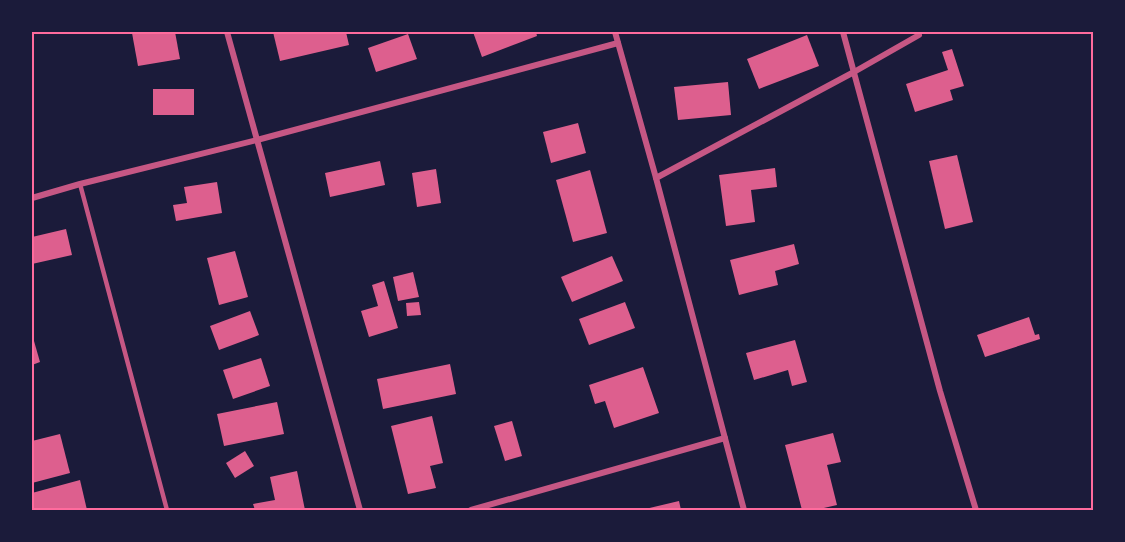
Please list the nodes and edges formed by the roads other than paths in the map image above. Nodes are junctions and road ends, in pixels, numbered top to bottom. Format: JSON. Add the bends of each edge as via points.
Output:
{"nodes":[{"id":1,"x":227,"y":32,"type":"edge"},
{"id":2,"x":615,"y":32,"type":"edge"},
{"id":3,"x":843,"y":32,"type":"edge"},
{"id":4,"x":919,"y":35,"type":"dead end"},
{"id":5,"x":618,"y":43,"type":"junction"},
{"id":6,"x":854,"y":72,"type":"junction"},
{"id":7,"x":257,"y":140,"type":"junction"},
{"id":8,"x":656,"y":178,"type":"junction"},
{"id":9,"x":80,"y":184,"type":"junction"},
{"id":10,"x":32,"y":198,"type":"edge"},
{"id":11,"x":725,"y":438,"type":"junction"},
{"id":12,"x":167,"y":510,"type":"edge"},
{"id":13,"x":360,"y":510,"type":"edge"},
{"id":14,"x":471,"y":510,"type":"edge"},
{"id":15,"x":744,"y":510,"type":"edge"},
{"id":16,"x":976,"y":510,"type":"edge"}],
"edges":[{"from":1,"to":7,"type":"street"},
{"from":2,"to":5,"type":"street"},
{"from":3,"to":6,"type":"street"},
{"from":4,"to":6,"type":"street"},
{"from":5,"to":7,"type":"street"},
{"from":5,"to":8,"type":"street"},
{"from":6,"to":8,"type":"street"},
{"from":6,"to":16,"type":"street"},
{"from":7,"to":9,"type":"street"},
{"from":7,"to":13,"type":"street"},
{"from":8,"to":11,"type":"street"},
{"from":9,"to":10,"type":"street"},
{"from":9,"to":12,"type":"lane"},
{"from":11,"to":14,"type":"street"},
{"from":11,"to":15,"type":"street"}]}
